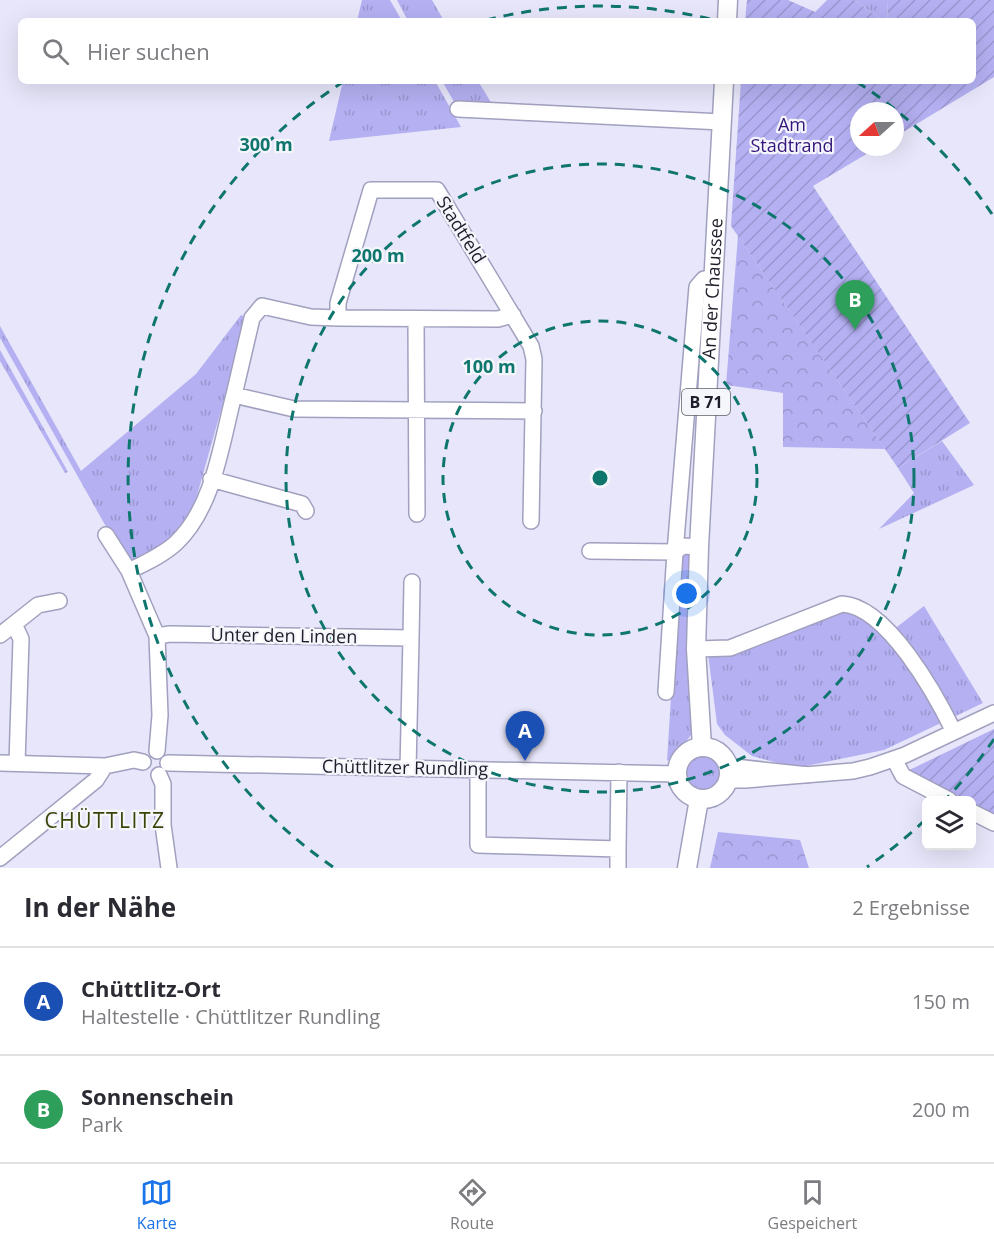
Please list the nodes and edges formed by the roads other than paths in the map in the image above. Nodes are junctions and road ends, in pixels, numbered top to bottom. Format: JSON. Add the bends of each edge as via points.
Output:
{"nodes":[{"id":1,"x":728,"y":0,"type":"edge"},
{"id":2,"x":727,"y":18,"type":"edge"},
{"id":3,"x":724,"y":84,"type":"edge"},
{"id":4,"x":458,"y":109,"type":"dead end"},
{"id":5,"x":722,"y":122,"type":"junction"},
{"id":6,"x":713,"y":279,"type":"junction"},
{"id":7,"x":513,"y":315,"type":"junction"},
{"id":8,"x":338,"y":318,"type":"junction"},
{"id":9,"x":416,"y":319,"type":"junction"},
{"id":10,"x":234,"y":395,"type":"junction"},
{"id":11,"x":418,"y":411,"type":"junction"},
{"id":12,"x":534,"y":411,"type":"junction"},
{"id":13,"x":211,"y":479,"type":"junction"},
{"id":14,"x":306,"y":511,"type":"dead end"},
{"id":15,"x":417,"y":514,"type":"dead end"},
{"id":16,"x":531,"y":521,"type":"dead end"},
{"id":17,"x":106,"y":535,"type":"dead end"},
{"id":18,"x":699,"y":547,"type":"junction"},
{"id":19,"x":590,"y":551,"type":"dead end"},
{"id":20,"x":675,"y":552,"type":"junction"},
{"id":21,"x":129,"y":572,"type":"junction"},
{"id":22,"x":412,"y":582,"type":"dead end"},
{"id":23,"x":59,"y":601,"type":"dead end"},
{"id":24,"x":14,"y":624,"type":"junction"},
{"id":25,"x":0,"y":635,"type":"edge"},
{"id":26,"x":157,"y":636,"type":"junction"},
{"id":27,"x":411,"y":638,"type":"junction"},
{"id":28,"x":696,"y":649,"type":"junction"},
{"id":29,"x":666,"y":692,"type":"dead end"},
{"id":30,"x":994,"y":713,"type":"edge"},
{"id":31,"x":954,"y":732,"type":"junction"},
{"id":32,"x":702,"y":747,"type":"junction"},
{"id":33,"x":157,"y":751,"type":"junction"},
{"id":34,"x":894,"y":759,"type":"junction"},
{"id":35,"x":143,"y":762,"type":"junction"},
{"id":36,"x":0,"y":763,"type":"edge"},
{"id":37,"x":17,"y":763,"type":"junction"},
{"id":38,"x":105,"y":766,"type":"junction"},
{"id":39,"x":164,"y":769,"type":"junction"},
{"id":40,"x":408,"y":769,"type":"junction"},
{"id":41,"x":478,"y":770,"type":"junction"},
{"id":42,"x":619,"y":772,"type":"junction"},
{"id":43,"x":677,"y":774,"type":"junction"},
{"id":44,"x":729,"y":774,"type":"junction"},
{"id":45,"x":940,"y":796,"type":"edge"},
{"id":46,"x":699,"y":799,"type":"junction"},
{"id":47,"x":976,"y":814,"type":"edge"},
{"id":48,"x":994,"y":823,"type":"edge"},
{"id":49,"x":618,"y":849,"type":"junction"},
{"id":50,"x":0,"y":858,"type":"edge"},
{"id":51,"x":169,"y":868,"type":"edge"},
{"id":52,"x":618,"y":868,"type":"edge"},
{"id":53,"x":687,"y":868,"type":"edge"}],
"edges":[{"from":1,"to":2,"type":"main road"},
{"from":3,"to":5,"type":"main road","name":"An der Chaussee","number":"B 71"},
{"from":4,"to":5,"type":"street"},
{"from":5,"to":6,"type":"main road","name":"An der Chaussee","number":"B 71"},
{"from":6,"to":18,"type":"main road","name":"An der Chaussee","number":"B 71"},
{"from":6,"to":20,"type":"street","via":[[704,279],[697,287]]},
{"from":7,"to":8,"type":"street","name":"Stadtfeld","via":[[437,190],[371,190],[338,303]]},
{"from":7,"to":9,"type":"street","via":[[498,319]]},
{"from":7,"to":12,"type":"street","name":"Stadtfeld","via":[[531,346]]},
{"from":8,"to":9,"type":"street"},
{"from":8,"to":10,"type":"street","via":[[311,317],[262,306],[252,318]]},
{"from":9,"to":11,"type":"street"},
{"from":10,"to":11,"type":"street","via":[[294,409]]},
{"from":10,"to":13,"type":"street"},
{"from":11,"to":12,"type":"street"},
{"from":11,"to":15,"type":"street"},
{"from":12,"to":16,"type":"street","name":"Stadtfeld"},
{"from":13,"to":14,"type":"street","via":[[302,504]]},
{"from":13,"to":21,"type":"street","via":[[201,511],[186,532],[168,549]]},
{"from":17,"to":21,"type":"street"},
{"from":18,"to":20,"type":"street","via":[[683,546]]},
{"from":18,"to":28,"type":"main road","name":"An der Chaussee","number":"B 71"},
{"from":19,"to":20,"type":"street"},
{"from":20,"to":29,"type":"street"},
{"from":21,"to":26,"type":"street"},
{"from":22,"to":27,"type":"street"},
{"from":23,"to":24,"type":"street","via":[[38,605]]},
{"from":24,"to":25,"type":"street"},
{"from":24,"to":37,"type":"street","via":[[21,639]]},
{"from":26,"to":27,"type":"street","name":"Unter den Linden"},
{"from":26,"to":33,"type":"street"},
{"from":27,"to":40,"type":"street"},
{"from":28,"to":31,"type":"street","via":[[730,648],[842,604],[855,604],[908,652]]},
{"from":28,"to":32,"type":"main road","name":"An der Chaussee","number":"B 71"},
{"from":30,"to":31,"type":"street"},
{"from":31,"to":34,"type":"street"},
{"from":32,"to":43,"type":"main road","via":[[684,756]]},
{"from":32,"to":44,"type":"main road","via":[[721,754]]},
{"from":33,"to":35,"type":"street","via":[[148,753]]},
{"from":33,"to":39,"type":"street","via":[[166,756]]},
{"from":34,"to":44,"type":"street","via":[[853,771],[735,780]]},
{"from":34,"to":45,"type":"street","via":[[903,776]]},
{"from":35,"to":38,"type":"street"},
{"from":35,"to":39,"type":"street","via":[[149,774]]},
{"from":36,"to":37,"type":"street"},
{"from":37,"to":38,"type":"street"},
{"from":38,"to":50,"type":"street","via":[[96,780]]},
{"from":39,"to":40,"type":"street","name":"Chüttlitzer Rundling"},
{"from":39,"to":51,"type":"street","via":[[163,825]]},
{"from":40,"to":41,"type":"street","name":"Chüttlitzer Rundling"},
{"from":41,"to":42,"type":"street","name":"Chüttlitzer Rundling"},
{"from":41,"to":49,"type":"street","via":[[478,845]]},
{"from":42,"to":43,"type":"street","name":"Chüttlitzer Rundling"},
{"from":42,"to":49,"type":"street"},
{"from":43,"to":46,"type":"main road","via":[[684,790]]},
{"from":44,"to":46,"type":"main road","via":[[719,794]]},
{"from":46,"to":53,"type":"main road"},
{"from":47,"to":48,"type":"street"},
{"from":49,"to":52,"type":"street"}]}
